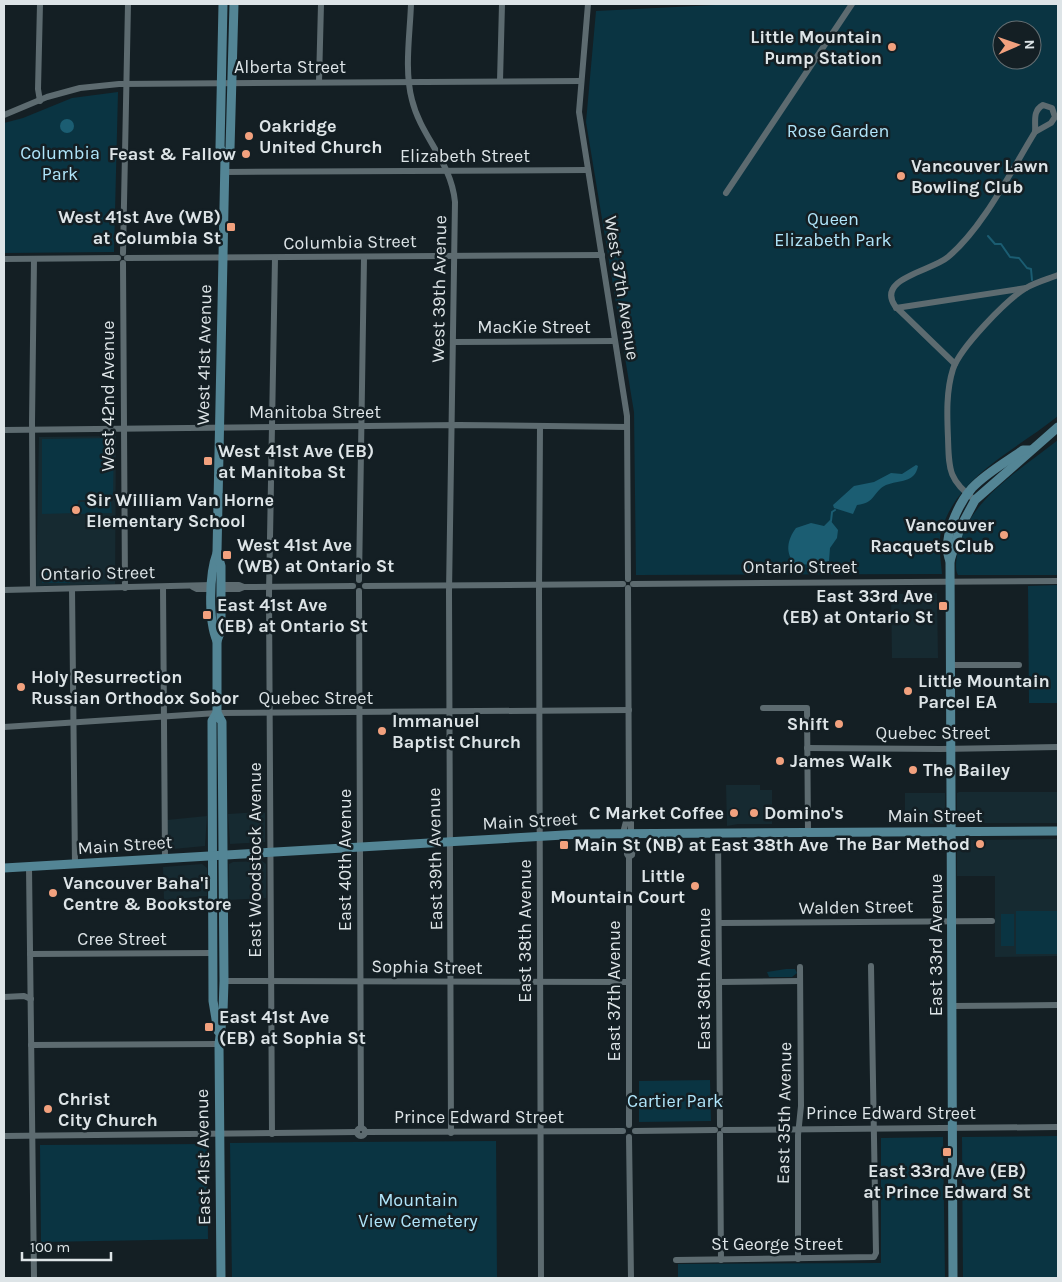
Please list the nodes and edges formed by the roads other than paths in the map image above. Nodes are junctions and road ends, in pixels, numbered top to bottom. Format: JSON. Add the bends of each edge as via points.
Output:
{"nodes":[{"id":1,"x":40,"y":4,"type":"edge"},
{"id":2,"x":128,"y":4,"type":"edge"},
{"id":3,"x":223,"y":4,"type":"edge"},
{"id":4,"x":234,"y":4,"type":"edge"},
{"id":5,"x":321,"y":4,"type":"edge"},
{"id":6,"x":411,"y":4,"type":"edge"},
{"id":7,"x":502,"y":4,"type":"edge"},
{"id":8,"x":588,"y":4,"type":"edge"},
{"id":9,"x":852,"y":4,"type":"edge"},
{"id":10,"x":409,"y":81,"type":"junction"},
{"id":11,"x":500,"y":81,"type":"junction"},
{"id":12,"x":581,"y":81,"type":"junction"},
{"id":13,"x":319,"y":82,"type":"junction"},
{"id":14,"x":221,"y":83,"type":"junction"},
{"id":15,"x":232,"y":83,"type":"junction"},
{"id":16,"x":127,"y":84,"type":"junction"},
{"id":17,"x":40,"y":101,"type":"junction"},
{"id":18,"x":4,"y":115,"type":"edge"},
{"id":19,"x":1035,"y":132,"type":"dead end"},
{"id":20,"x":224,"y":158,"type":"junction"},
{"id":21,"x":587,"y":170,"type":"junction"},
{"id":22,"x":448,"y":171,"type":"junction"},
{"id":23,"x":224,"y":172,"type":"junction"},
{"id":24,"x":726,"y":193,"type":"dead end"},
{"id":25,"x":602,"y":254,"type":"junction"},
{"id":26,"x":455,"y":256,"type":"junction"},
{"id":27,"x":123,"y":258,"type":"junction"},
{"id":28,"x":222,"y":258,"type":"junction"},
{"id":29,"x":274,"y":258,"type":"junction"},
{"id":30,"x":364,"y":258,"type":"junction"},
{"id":31,"x":4,"y":259,"type":"edge"},
{"id":32,"x":34,"y":259,"type":"junction"},
{"id":33,"x":1058,"y":275,"type":"edge"},
{"id":34,"x":1026,"y":288,"type":"junction"},
{"id":35,"x":896,"y":308,"type":"junction"},
{"id":36,"x":614,"y":341,"type":"junction"},
{"id":37,"x":453,"y":342,"type":"junction"},
{"id":38,"x":955,"y":364,"type":"junction"},
{"id":39,"x":361,"y":426,"type":"junction"},
{"id":40,"x":452,"y":426,"type":"junction"},
{"id":41,"x":272,"y":427,"type":"junction"},
{"id":42,"x":540,"y":427,"type":"junction"},
{"id":43,"x":627,"y":427,"type":"junction"},
{"id":44,"x":1058,"y":427,"type":"edge"},
{"id":45,"x":124,"y":428,"type":"junction"},
{"id":46,"x":219,"y":428,"type":"junction"},
{"id":47,"x":4,"y":430,"type":"edge"},
{"id":48,"x":32,"y":430,"type":"junction"},
{"id":49,"x":971,"y":497,"type":"junction"},
{"id":50,"x":359,"y":580,"type":"junction"},
{"id":51,"x":950,"y":581,"type":"junction"},
{"id":52,"x":1058,"y":581,"type":"edge"},
{"id":53,"x":539,"y":584,"type":"junction"},
{"id":54,"x":628,"y":584,"type":"junction"},
{"id":55,"x":449,"y":585,"type":"junction"},
{"id":56,"x":353,"y":586,"type":"junction"},
{"id":57,"x":365,"y":586,"type":"junction"},
{"id":58,"x":162,"y":587,"type":"junction"},
{"id":59,"x":216,"y":587,"type":"junction"},
{"id":60,"x":269,"y":587,"type":"junction"},
{"id":61,"x":125,"y":588,"type":"junction"},
{"id":62,"x":72,"y":589,"type":"junction"},
{"id":63,"x":4,"y":590,"type":"edge"},
{"id":64,"x":33,"y":590,"type":"junction"},
{"id":65,"x":359,"y":591,"type":"junction"},
{"id":66,"x":950,"y":665,"type":"junction"},
{"id":67,"x":1019,"y":665,"type":"dead end"},
{"id":68,"x":763,"y":708,"type":"dead end"},
{"id":69,"x":539,"y":710,"type":"junction"},
{"id":70,"x":628,"y":710,"type":"junction"},
{"id":71,"x":270,"y":712,"type":"junction"},
{"id":72,"x":360,"y":712,"type":"junction"},
{"id":73,"x":449,"y":712,"type":"junction"},
{"id":74,"x":217,"y":713,"type":"junction"},
{"id":75,"x":163,"y":716,"type":"junction"},
{"id":76,"x":74,"y":722,"type":"junction"},
{"id":77,"x":4,"y":727,"type":"edge"},
{"id":78,"x":1058,"y":747,"type":"edge"},
{"id":79,"x":807,"y":748,"type":"junction"},
{"id":80,"x":950,"y":749,"type":"junction"},
{"id":81,"x":1058,"y":831,"type":"edge"},
{"id":82,"x":808,"y":832,"type":"junction"},
{"id":83,"x":951,"y":832,"type":"junction"},
{"id":84,"x":629,"y":833,"type":"junction"},
{"id":85,"x":718,"y":833,"type":"junction"},
{"id":86,"x":539,"y":837,"type":"junction"},
{"id":87,"x":450,"y":842,"type":"junction"},
{"id":88,"x":359,"y":848,"type":"junction"},
{"id":89,"x":270,"y":852,"type":"junction"},
{"id":90,"x":224,"y":855,"type":"junction"},
{"id":91,"x":212,"y":856,"type":"junction"},
{"id":92,"x":165,"y":859,"type":"junction"},
{"id":93,"x":76,"y":865,"type":"junction"},
{"id":94,"x":29,"y":867,"type":"junction"},
{"id":95,"x":4,"y":868,"type":"edge"},
{"id":96,"x":952,"y":921,"type":"junction"},
{"id":97,"x":992,"y":921,"type":"dead end"},
{"id":98,"x":719,"y":923,"type":"junction"},
{"id":99,"x":213,"y":953,"type":"junction"},
{"id":100,"x":30,"y":954,"type":"junction"},
{"id":101,"x":800,"y":966,"type":"dead end"},
{"id":102,"x":871,"y":966,"type":"dead end"},
{"id":103,"x":361,"y":980,"type":"junction"},
{"id":104,"x":271,"y":981,"type":"junction"},
{"id":105,"x":800,"y":981,"type":"junction"},
{"id":106,"x":224,"y":982,"type":"junction"},
{"id":107,"x":629,"y":982,"type":"junction"},
{"id":108,"x":719,"y":982,"type":"junction"},
{"id":109,"x":451,"y":983,"type":"junction"},
{"id":110,"x":540,"y":983,"type":"junction"},
{"id":111,"x":4,"y":997,"type":"edge"},
{"id":112,"x":31,"y":999,"type":"junction"},
{"id":113,"x":1058,"y":1004,"type":"edge"},
{"id":114,"x":952,"y":1006,"type":"junction"},
{"id":115,"x":219,"y":1040,"type":"junction"},
{"id":116,"x":31,"y":1045,"type":"junction"},
{"id":117,"x":629,"y":1125,"type":"junction"},
{"id":118,"x":1058,"y":1127,"type":"edge"},
{"id":119,"x":874,"y":1128,"type":"junction"},
{"id":120,"x":953,"y":1128,"type":"junction"},
{"id":121,"x":799,"y":1129,"type":"junction"},
{"id":122,"x":720,"y":1130,"type":"junction"},
{"id":123,"x":361,"y":1131,"type":"junction"},
{"id":124,"x":624,"y":1131,"type":"junction"},
{"id":125,"x":635,"y":1131,"type":"junction"},
{"id":126,"x":540,"y":1132,"type":"junction"},
{"id":127,"x":451,"y":1133,"type":"junction"},
{"id":128,"x":272,"y":1134,"type":"junction"},
{"id":129,"x":220,"y":1135,"type":"junction"},
{"id":130,"x":4,"y":1136,"type":"edge"},
{"id":131,"x":32,"y":1136,"type":"junction"},
{"id":132,"x":629,"y":1137,"type":"junction"},
{"id":133,"x":798,"y":1259,"type":"junction"},
{"id":134,"x":676,"y":1260,"type":"dead end"},
{"id":135,"x":721,"y":1260,"type":"junction"},
{"id":136,"x":34,"y":1278,"type":"edge"},
{"id":137,"x":221,"y":1278,"type":"edge"},
{"id":138,"x":541,"y":1278,"type":"edge"},
{"id":139,"x":631,"y":1278,"type":"edge"},
{"id":140,"x":954,"y":1278,"type":"edge"}],
"edges":[{"from":1,"to":17,"type":"street"},
{"from":2,"to":16,"type":"street","name":"West 42nd Avenue"},
{"from":3,"to":14,"type":"main road","name":"West 41st Avenue"},
{"from":4,"to":15,"type":"main road","name":"West 41st Avenue"},
{"from":5,"to":13,"type":"street"},
{"from":6,"to":10,"type":"street","name":"West 39th Avenue"},
{"from":7,"to":11,"type":"street"},
{"from":8,"to":12,"type":"street","name":"West 37th Avenue"},
{"from":9,"to":24,"type":"street"},
{"from":10,"to":11,"type":"street","name":"Alberta Street"},
{"from":10,"to":13,"type":"street","name":"Alberta Street"},
{"from":10,"to":22,"type":"street","name":"West 39th Avenue","via":[[412,101],[422,125]]},
{"from":11,"to":12,"type":"street","name":"Alberta Street"},
{"from":12,"to":21,"type":"street","name":"West 37th Avenue","via":[[579,112]]},
{"from":13,"to":15,"type":"street","name":"Alberta Street"},
{"from":14,"to":15,"type":"street","name":"Alberta Street"},
{"from":14,"to":16,"type":"street","name":"Alberta Street"},
{"from":14,"to":20,"type":"main road","name":"West 41st Avenue","via":[[220,147]]},
{"from":15,"to":20,"type":"main road","name":"West 41st Avenue","via":[[230,149]]},
{"from":16,"to":17,"type":"street","name":"Alberta Street","via":[[80,88]]},
{"from":16,"to":27,"type":"street","name":"West 42nd Avenue"},
{"from":17,"to":18,"type":"street","name":"Alberta Street"},
{"from":19,"to":35,"type":"street","via":[[987,209],[952,253],[932,268],[894,284],[890,295]]},
{"from":20,"to":23,"type":"main road","name":"West 41st Avenue"},
{"from":21,"to":22,"type":"street","name":"Elizabeth Street"},
{"from":21,"to":25,"type":"street","name":"West 37th Avenue"},
{"from":22,"to":23,"type":"street","name":"Elizabeth Street"},
{"from":22,"to":26,"type":"street","name":"West 39th Avenue","via":[[455,202]]},
{"from":23,"to":28,"type":"main road","name":"West 41st Avenue"},
{"from":25,"to":26,"type":"street","name":"Columbia Street"},
{"from":25,"to":36,"type":"street","name":"West 37th Avenue"},
{"from":26,"to":30,"type":"street","name":"Columbia Street"},
{"from":26,"to":37,"type":"street","name":"West 39th Avenue"},
{"from":27,"to":28,"type":"street","name":"Columbia Street"},
{"from":27,"to":32,"type":"street","name":"Columbia Street"},
{"from":27,"to":45,"type":"street","name":"West 42nd Avenue"},
{"from":28,"to":29,"type":"street","name":"Columbia Street"},
{"from":28,"to":46,"type":"main road","name":"West 41st Avenue"},
{"from":29,"to":30,"type":"street","name":"Columbia Street"},
{"from":29,"to":41,"type":"street","name":"East Woodstock Avenue"},
{"from":30,"to":39,"type":"street"},
{"from":31,"to":32,"type":"street","name":"Columbia Street"},
{"from":32,"to":48,"type":"street"},
{"from":33,"to":34,"type":"street"},
{"from":34,"to":35,"type":"street"},
{"from":34,"to":38,"type":"street","via":[[986,323]]},
{"from":35,"to":38,"type":"street"},
{"from":36,"to":37,"type":"street","name":"MacKie Street"},
{"from":36,"to":43,"type":"street","name":"West 37th Avenue"},
{"from":37,"to":40,"type":"street","name":"West 39th Avenue"},
{"from":38,"to":49,"type":"street","via":[[948,398],[949,466],[954,481]]},
{"from":39,"to":40,"type":"street","name":"Manitoba Street"},
{"from":39,"to":41,"type":"street","name":"Manitoba Street"},
{"from":39,"to":50,"type":"street"},
{"from":40,"to":42,"type":"street","name":"Manitoba Street"},
{"from":40,"to":55,"type":"street","name":"West 39th Avenue"},
{"from":41,"to":46,"type":"street","name":"Manitoba Street"},
{"from":41,"to":60,"type":"street","name":"East Woodstock Avenue"},
{"from":42,"to":43,"type":"street","name":"Manitoba Street"},
{"from":42,"to":53,"type":"street","name":"East 38th Avenue"},
{"from":43,"to":54,"type":"street","name":"West 37th Avenue"},
{"from":44,"to":49,"type":"main road","via":[[1030,450],[1023,450],[999,467]]},
{"from":45,"to":46,"type":"street","name":"Manitoba Street"},
{"from":45,"to":48,"type":"street","name":"Manitoba Street"},
{"from":45,"to":61,"type":"street","name":"West 42nd Avenue"},
{"from":46,"to":59,"type":"main road","name":"West 41st Avenue","via":[[217,552],[221,566]]},
{"from":47,"to":48,"type":"street","name":"Manitoba Street"},
{"from":48,"to":64,"type":"street"},
{"from":49,"to":51,"type":"main road","name":"East 33rd Avenue","via":[[950,533],[947,554]]},
{"from":50,"to":56,"type":"street"},
{"from":50,"to":57,"type":"street"},
{"from":51,"to":52,"type":"street","name":"Ontario Street"},
{"from":51,"to":54,"type":"street","name":"Ontario Street"},
{"from":51,"to":66,"type":"main road","name":"East 33rd Avenue"},
{"from":53,"to":54,"type":"street","name":"Ontario Street"},
{"from":53,"to":55,"type":"street","name":"Ontario Street"},
{"from":53,"to":69,"type":"street","name":"East 38th Avenue"},
{"from":54,"to":70,"type":"street","name":"East 37th Avenue"},
{"from":55,"to":57,"type":"street","name":"Ontario Street"},
{"from":55,"to":73,"type":"street","name":"East 39th Avenue"},
{"from":56,"to":60,"type":"street","name":"Ontario Street"},
{"from":56,"to":65,"type":"street"},
{"from":57,"to":65,"type":"street"},
{"from":58,"to":59,"type":"street","name":"Ontario Street"},
{"from":58,"to":61,"type":"street","name":"Ontario Street"},
{"from":58,"to":75,"type":"street"},
{"from":59,"to":60,"type":"street","name":"Ontario Street"},
{"from":59,"to":74,"type":"main road","name":"East 41st Avenue","via":[[212,630],[217,641]]},
{"from":60,"to":71,"type":"street","name":"East Woodstock Avenue"},
{"from":61,"to":62,"type":"street","name":"Ontario Street"},
{"from":62,"to":64,"type":"street","name":"Ontario Street"},
{"from":62,"to":76,"type":"street"},
{"from":63,"to":64,"type":"street","name":"Ontario Street"},
{"from":65,"to":72,"type":"street","name":"East 40th Avenue"},
{"from":66,"to":67,"type":"street"},
{"from":66,"to":80,"type":"main road","name":"East 33rd Avenue"},
{"from":68,"to":79,"type":"street","via":[[807,708]]},
{"from":69,"to":70,"type":"street","name":"Quebec Street"},
{"from":69,"to":73,"type":"street","name":"Quebec Street"},
{"from":69,"to":86,"type":"street","name":"East 38th Avenue"},
{"from":70,"to":84,"type":"street","name":"East 37th Avenue"},
{"from":71,"to":72,"type":"street","name":"Quebec Street"},
{"from":71,"to":74,"type":"street","name":"Quebec Street"},
{"from":71,"to":89,"type":"street","name":"East Woodstock Avenue"},
{"from":72,"to":73,"type":"street","name":"Quebec Street"},
{"from":72,"to":88,"type":"street","name":"East 40th Avenue"},
{"from":73,"to":87,"type":"street","name":"East 39th Avenue"},
{"from":74,"to":75,"type":"street","name":"Quebec Street"},
{"from":74,"to":90,"type":"main road","name":"East 41st Avenue","via":[[222,722]]},
{"from":74,"to":91,"type":"main road","name":"East 41st Avenue","via":[[212,721]]},
{"from":75,"to":76,"type":"street","name":"Quebec Street"},
{"from":75,"to":92,"type":"street"},
{"from":76,"to":77,"type":"street","name":"Quebec Street"},
{"from":76,"to":93,"type":"street"},
{"from":78,"to":80,"type":"street","name":"Quebec Street"},
{"from":79,"to":80,"type":"street","name":"Quebec Street"},
{"from":79,"to":82,"type":"street"},
{"from":80,"to":83,"type":"main road","name":"East 33rd Avenue"},
{"from":81,"to":83,"type":"main road","name":"Main Street"},
{"from":82,"to":83,"type":"main road","name":"Main Street"},
{"from":82,"to":85,"type":"main road","name":"Main Street"},
{"from":83,"to":96,"type":"main road","name":"East 33rd Avenue"},
{"from":84,"to":85,"type":"main road","name":"Main Street"},
{"from":84,"to":86,"type":"main road","name":"Main Street"},
{"from":84,"to":107,"type":"street","name":"East 37th Avenue"},
{"from":85,"to":98,"type":"street","name":"East 36th Avenue"},
{"from":86,"to":87,"type":"main road","name":"Main Street"},
{"from":86,"to":110,"type":"street","name":"East 38th Avenue"},
{"from":87,"to":88,"type":"main road","name":"Main Street"},
{"from":87,"to":109,"type":"street","name":"East 39th Avenue"},
{"from":88,"to":89,"type":"main road","name":"Main Street"},
{"from":88,"to":103,"type":"street","name":"East 40th Avenue"},
{"from":89,"to":90,"type":"main road","name":"Main Street"},
{"from":89,"to":104,"type":"street","name":"East Woodstock Avenue"},
{"from":90,"to":91,"type":"main road","name":"Main Street"},
{"from":90,"to":106,"type":"main road","name":"East 41st Avenue"},
{"from":91,"to":92,"type":"main road","name":"Main Street"},
{"from":91,"to":99,"type":"main road","name":"East 41st Avenue"},
{"from":92,"to":93,"type":"main road","name":"Main Street"},
{"from":93,"to":94,"type":"main road","name":"Main Street"},
{"from":94,"to":95,"type":"main road","name":"Main Street"},
{"from":94,"to":100,"type":"street"},
{"from":96,"to":97,"type":"street","name":"Walden Street"},
{"from":96,"to":98,"type":"street","name":"Walden Street"},
{"from":96,"to":114,"type":"main road","name":"East 33rd Avenue"},
{"from":98,"to":108,"type":"street","name":"East 36th Avenue"},
{"from":99,"to":100,"type":"street","name":"Cree Street"},
{"from":99,"to":115,"type":"main road","name":"East 41st Avenue","via":[[214,1012]]},
{"from":100,"to":112,"type":"street"},
{"from":101,"to":105,"type":"street","name":"East 35th Avenue"},
{"from":102,"to":119,"type":"street"},
{"from":103,"to":104,"type":"street","name":"Sophia Street"},
{"from":103,"to":109,"type":"street","name":"Sophia Street"},
{"from":103,"to":123,"type":"street","name":"East 40th Avenue"},
{"from":104,"to":106,"type":"street","name":"Sophia Street"},
{"from":104,"to":128,"type":"street","name":"East Woodstock Avenue"},
{"from":105,"to":108,"type":"street"},
{"from":105,"to":121,"type":"street","name":"East 35th Avenue"},
{"from":106,"to":115,"type":"main road","name":"East 41st Avenue"},
{"from":107,"to":110,"type":"street","name":"Sophia Street"},
{"from":107,"to":117,"type":"street","name":"East 37th Avenue"},
{"from":108,"to":122,"type":"street","name":"East 36th Avenue"},
{"from":109,"to":110,"type":"street","name":"Sophia Street"},
{"from":109,"to":127,"type":"street","name":"East 39th Avenue"},
{"from":110,"to":126,"type":"street","name":"East 38th Avenue"},
{"from":111,"to":112,"type":"street"},
{"from":112,"to":116,"type":"street"},
{"from":113,"to":114,"type":"street"},
{"from":114,"to":120,"type":"main road","name":"East 33rd Avenue"},
{"from":115,"to":116,"type":"street"},
{"from":115,"to":129,"type":"main road","name":"East 41st Avenue"},
{"from":116,"to":131,"type":"street"},
{"from":117,"to":124,"type":"street"},
{"from":117,"to":125,"type":"street"},
{"from":118,"to":120,"type":"street","name":"Prince Edward Street"},
{"from":119,"to":120,"type":"street","name":"Prince Edward Street"},
{"from":119,"to":121,"type":"street","name":"Prince Edward Street"},
{"from":119,"to":133,"type":"street","name":"St George Street","via":[[874,1257]]},
{"from":120,"to":140,"type":"main road","name":"East 33rd Avenue"},
{"from":121,"to":122,"type":"street","name":"Prince Edward Street"},
{"from":121,"to":133,"type":"street","name":"East 35th Avenue"},
{"from":122,"to":125,"type":"street","name":"Prince Edward Street"},
{"from":122,"to":135,"type":"street","name":"East 36th Avenue"},
{"from":123,"to":127,"type":"street","name":"Prince Edward Street"},
{"from":123,"to":128,"type":"street","name":"Prince Edward Street"},
{"from":124,"to":126,"type":"street","name":"Prince Edward Street"},
{"from":124,"to":132,"type":"street"},
{"from":125,"to":132,"type":"street"},
{"from":126,"to":127,"type":"street","name":"Prince Edward Street"},
{"from":126,"to":138,"type":"street","name":"East 38th Avenue"},
{"from":128,"to":129,"type":"street","name":"Prince Edward Street"},
{"from":129,"to":131,"type":"street","name":"Prince Edward Street"},
{"from":129,"to":137,"type":"main road","name":"East 41st Avenue"},
{"from":130,"to":131,"type":"street","name":"Prince Edward Street"},
{"from":131,"to":136,"type":"street"},
{"from":132,"to":139,"type":"street"},
{"from":133,"to":135,"type":"street","name":"St George Street"},
{"from":134,"to":135,"type":"street","name":"St George Street"}]}
